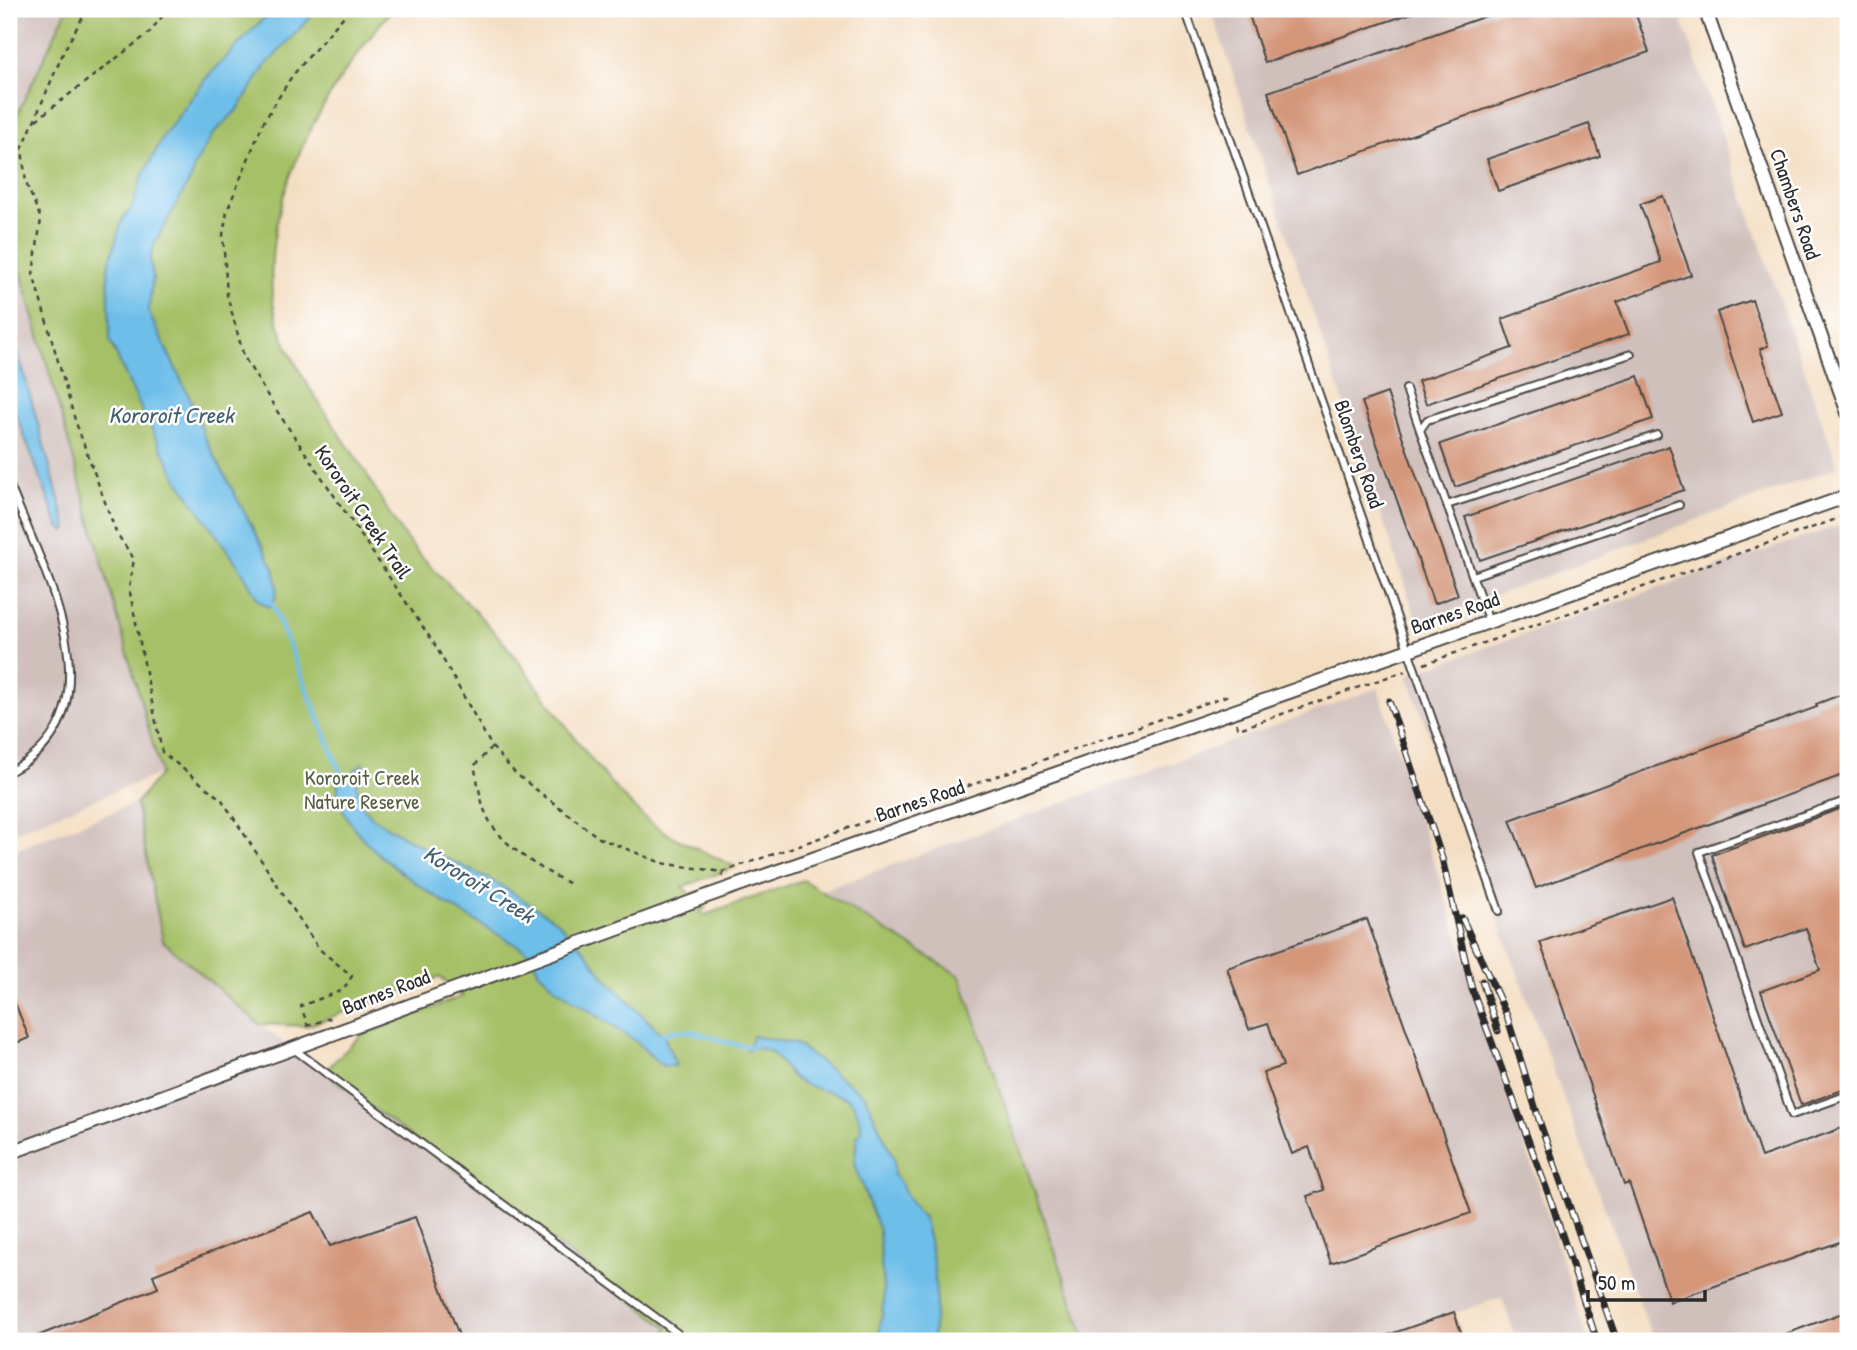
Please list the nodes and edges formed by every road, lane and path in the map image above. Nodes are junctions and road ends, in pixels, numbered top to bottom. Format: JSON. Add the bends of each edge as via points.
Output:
{"nodes":[{"id":1,"x":87,"y":9,"type":"edge"},
{"id":2,"x":168,"y":9,"type":"edge"},
{"id":3,"x":350,"y":9,"type":"edge"},
{"id":4,"x":1185,"y":9,"type":"edge"},
{"id":5,"x":1705,"y":9,"type":"edge"},
{"id":6,"x":34,"y":122,"type":"junction"},
{"id":7,"x":1631,"y":354,"type":"dead end"},
{"id":8,"x":1406,"y":389,"type":"dead end"},
{"id":9,"x":1845,"y":393,"type":"edge"},
{"id":10,"x":1848,"y":413,"type":"edge"},
{"id":11,"x":1420,"y":430,"type":"junction"},
{"id":12,"x":1657,"y":435,"type":"dead end"},
{"id":13,"x":9,"y":483,"type":"edge"},
{"id":14,"x":1848,"y":496,"type":"edge"},
{"id":15,"x":1447,"y":505,"type":"junction"},
{"id":16,"x":1679,"y":505,"type":"dead end"},
{"id":17,"x":1848,"y":516,"type":"edge"},
{"id":18,"x":1473,"y":576,"type":"junction"},
{"id":19,"x":1489,"y":622,"type":"junction"},
{"id":20,"x":1409,"y":650,"type":"junction"},
{"id":21,"x":1415,"y":667,"type":"junction"},
{"id":22,"x":1232,"y":712,"type":"junction"},
{"id":23,"x":492,"y":747,"type":"junction"},
{"id":24,"x":9,"y":772,"type":"edge"},
{"id":25,"x":1848,"y":800,"type":"edge"},
{"id":26,"x":722,"y":872,"type":"junction"},
{"id":27,"x":723,"y":878,"type":"dead end"},
{"id":28,"x":570,"y":884,"type":"dead end"},
{"id":29,"x":1499,"y":911,"type":"dead end"},
{"id":30,"x":312,"y":1041,"type":"junction"},
{"id":31,"x":292,"y":1048,"type":"junction"},
{"id":32,"x":1848,"y":1095,"type":"edge"},
{"id":33,"x":9,"y":1153,"type":"edge"},
{"id":34,"x":674,"y":1341,"type":"edge"}],
"edges":[{"from":1,"to":6,"type":"path"},
{"from":2,"to":6,"type":"path","via":[[149,33]]},
{"from":3,"to":23,"type":"path","name":"Kororoit Creek Trail","via":[[292,76],[263,123],[227,211],[223,235],[227,295],[244,357],[435,645]]},
{"from":4,"to":20,"type":"lane","name":"Blomberg Road"},
{"from":5,"to":9,"type":"street","name":"Chambers Road"},
{"from":6,"to":30,"type":"path","via":[[23,149],[26,183],[41,219],[33,274],[75,420],[116,532],[134,559],[129,588],[162,752],[222,800],[319,949],[352,976],[343,990],[301,1006]]},
{"from":7,"to":11,"type":"lane","via":[[1427,420]]},
{"from":8,"to":11,"type":"lane"},
{"from":9,"to":10,"type":"street","name":"Chambers Road"},
{"from":11,"to":15,"type":"lane"},
{"from":12,"to":15,"type":"lane"},
{"from":13,"to":24,"type":"lane","via":[[68,639],[71,670],[68,698],[57,726],[30,758]]},
{"from":14,"to":19,"type":"street","name":"Barnes Road"},
{"from":15,"to":18,"type":"lane"},
{"from":16,"to":18,"type":"lane"},
{"from":17,"to":21,"type":"path"},
{"from":18,"to":19,"type":"lane"},
{"from":19,"to":20,"type":"street","name":"Barnes Road"},
{"from":20,"to":21,"type":"lane","name":"Blomberg Road"},
{"from":20,"to":22,"type":"street","name":"Barnes Road"},
{"from":21,"to":22,"type":"path","via":[[1239,729]]},
{"from":21,"to":29,"type":"lane","name":"Blomberg Road"},
{"from":22,"to":26,"type":"path","via":[[1226,696]]},
{"from":22,"to":30,"type":"street","name":"Barnes Road"},
{"from":23,"to":26,"type":"path","name":"Kororoit Creek Trail","via":[[543,797],[599,838],[662,863]]},
{"from":23,"to":28,"type":"path","via":[[474,766],[486,816],[511,845]]},
{"from":25,"to":32,"type":"lane","via":[[1699,852],[1792,1115]]},
{"from":26,"to":27,"type":"path"},
{"from":30,"to":31,"type":"street","name":"Barnes Road"},
{"from":31,"to":33,"type":"street","name":"Barnes Road"},
{"from":31,"to":34,"type":"lane","via":[[677,1333]]}]}
